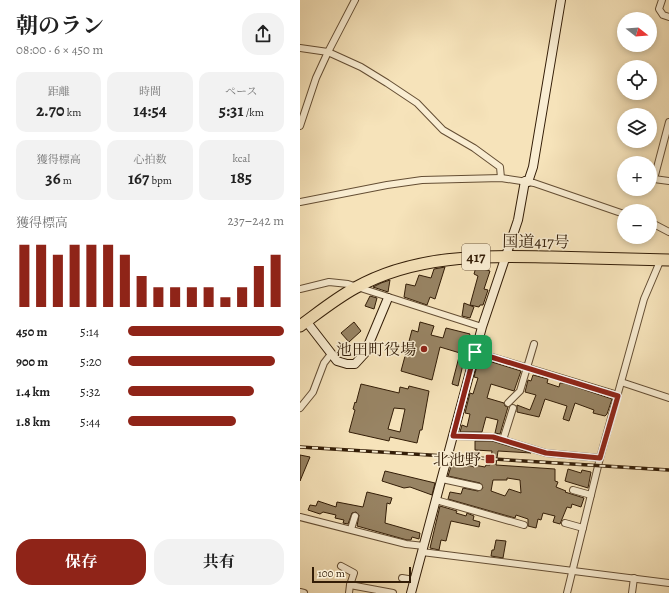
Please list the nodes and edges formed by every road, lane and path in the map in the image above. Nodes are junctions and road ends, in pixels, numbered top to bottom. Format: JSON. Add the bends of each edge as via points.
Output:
{"nodes":[{"id":1,"x":355,"y":0,"type":"edge"},
{"id":2,"x":561,"y":0,"type":"edge"},
{"id":3,"x":662,"y":0,"type":"edge"},
{"id":4,"x":669,"y":17,"type":"edge"},
{"id":5,"x":300,"y":48,"type":"edge"},
{"id":6,"x":328,"y":52,"type":"junction"},
{"id":7,"x":669,"y":122,"type":"edge"},
{"id":8,"x":300,"y":126,"type":"edge"},
{"id":9,"x":501,"y":178,"type":"junction"},
{"id":10,"x":669,"y":181,"type":"edge"},
{"id":11,"x":526,"y":182,"type":"junction"},
{"id":12,"x":300,"y":202,"type":"edge"},
{"id":13,"x":617,"y":212,"type":"edge"},
{"id":14,"x":657,"y":226,"type":"edge"},
{"id":15,"x":669,"y":232,"type":"edge"},
{"id":16,"x":505,"y":256,"type":"junction"},
{"id":17,"x":667,"y":258,"type":"edge"},
{"id":18,"x":356,"y":287,"type":"junction"},
{"id":19,"x":300,"y":289,"type":"edge"},
{"id":20,"x":388,"y":298,"type":"junction"},
{"id":21,"x":303,"y":323,"type":"edge"},
{"id":22,"x":482,"y":326,"type":"junction"},
{"id":23,"x":534,"y":344,"type":"dead end"},
{"id":24,"x":475,"y":352,"type":"junction"},
{"id":25,"x":331,"y":354,"type":"junction"},
{"id":26,"x":527,"y":368,"type":"junction"},
{"id":27,"x":621,"y":382,"type":"junction"},
{"id":28,"x":618,"y":396,"type":"junction"},
{"id":29,"x":669,"y":398,"type":"edge"},
{"id":30,"x":300,"y":408,"type":"edge"},
{"id":31,"x":453,"y":436,"type":"junction"},
{"id":32,"x":503,"y":440,"type":"junction"},
{"id":33,"x":600,"y":458,"type":"junction"},
{"id":34,"x":442,"y":479,"type":"junction"},
{"id":35,"x":479,"y":487,"type":"dead end"},
{"id":36,"x":573,"y":490,"type":"dead end"},
{"id":37,"x":591,"y":495,"type":"junction"},
{"id":38,"x":436,"y":500,"type":"junction"},
{"id":39,"x":355,"y":516,"type":"dead end"},
{"id":40,"x":300,"y":517,"type":"edge"},
{"id":41,"x":565,"y":523,"type":"dead end"},
{"id":42,"x":524,"y":525,"type":"dead end"},
{"id":43,"x":583,"y":528,"type":"junction"},
{"id":44,"x":351,"y":529,"type":"junction"},
{"id":45,"x":423,"y":549,"type":"junction"},
{"id":46,"x":341,"y":566,"type":"dead end"},
{"id":47,"x":572,"y":570,"type":"junction"},
{"id":48,"x":402,"y":578,"type":"dead end"},
{"id":49,"x":634,"y":578,"type":"junction"},
{"id":50,"x":414,"y":580,"type":"junction"},
{"id":51,"x":669,"y":583,"type":"edge"},
{"id":52,"x":350,"y":585,"type":"junction"},
{"id":53,"x":300,"y":592,"type":"edge"},
{"id":54,"x":304,"y":593,"type":"edge"},
{"id":55,"x":349,"y":593,"type":"edge"},
{"id":56,"x":394,"y":593,"type":"edge"},
{"id":57,"x":411,"y":593,"type":"edge"},
{"id":58,"x":567,"y":593,"type":"edge"},
{"id":59,"x":632,"y":593,"type":"edge"}],
"edges":[{"from":1,"to":6,"type":"street"},
{"from":2,"to":11,"type":"street","via":[[533,167]]},
{"from":3,"to":4,"type":"street","via":[[659,9],[663,15]]},
{"from":5,"to":6,"type":"street"},
{"from":6,"to":8,"type":"street","via":[[316,78]]},
{"from":6,"to":9,"type":"street","via":[[361,68],[417,103],[443,130],[500,167]]},
{"from":7,"to":10,"type":"street","via":[[654,179]]},
{"from":9,"to":11,"type":"street"},
{"from":9,"to":12,"type":"street","via":[[422,180]]},
{"from":11,"to":13,"type":"street"},
{"from":11,"to":16,"type":"street","via":[[518,220]]},
{"from":14,"to":15,"type":"street"},
{"from":16,"to":17,"type":"highway","name":"国道417号","number":"417"},
{"from":16,"to":18,"type":"highway","name":"国道417号","number":"417","via":[[468,257],[421,264]]},
{"from":16,"to":22,"type":"street"},
{"from":17,"to":27,"type":"street","via":[[644,298]]},
{"from":18,"to":19,"type":"street","via":[[329,282]]},
{"from":18,"to":20,"type":"street"},
{"from":18,"to":21,"type":"highway","name":"国道417号","number":"417"},
{"from":20,"to":22,"type":"street"},
{"from":20,"to":25,"type":"street","via":[[364,353],[355,364],[337,361]]},
{"from":21,"to":25,"type":"street"},
{"from":22,"to":24,"type":"street"},
{"from":23,"to":26,"type":"street"},
{"from":24,"to":26,"type":"street"},
{"from":24,"to":31,"type":"street"},
{"from":25,"to":30,"type":"street","via":[[324,363],[313,392]]},
{"from":26,"to":28,"type":"street"},
{"from":26,"to":32,"type":"street","via":[[520,391],[511,405]]},
{"from":27,"to":28,"type":"street"},
{"from":27,"to":29,"type":"street"},
{"from":28,"to":33,"type":"street"},
{"from":31,"to":32,"type":"street","via":[[493,437]]},
{"from":31,"to":34,"type":"street"},
{"from":32,"to":33,"type":"street","via":[[546,453]]},
{"from":33,"to":37,"type":"street"},
{"from":34,"to":35,"type":"street"},
{"from":34,"to":38,"type":"street"},
{"from":36,"to":37,"type":"street"},
{"from":37,"to":43,"type":"street"},
{"from":38,"to":42,"type":"street"},
{"from":38,"to":45,"type":"street"},
{"from":39,"to":44,"type":"street"},
{"from":40,"to":44,"type":"street"},
{"from":41,"to":43,"type":"street"},
{"from":43,"to":47,"type":"street"},
{"from":44,"to":45,"type":"street"},
{"from":45,"to":47,"type":"street"},
{"from":45,"to":50,"type":"street"},
{"from":46,"to":52,"type":"street","via":[[354,573]]},
{"from":47,"to":49,"type":"street"},
{"from":47,"to":58,"type":"street"},
{"from":48,"to":50,"type":"street"},
{"from":49,"to":51,"type":"street"},
{"from":49,"to":59,"type":"street"},
{"from":50,"to":57,"type":"street"},
{"from":52,"to":55,"type":"street"},
{"from":52,"to":56,"type":"street"},
{"from":53,"to":54,"type":"street"}]}
